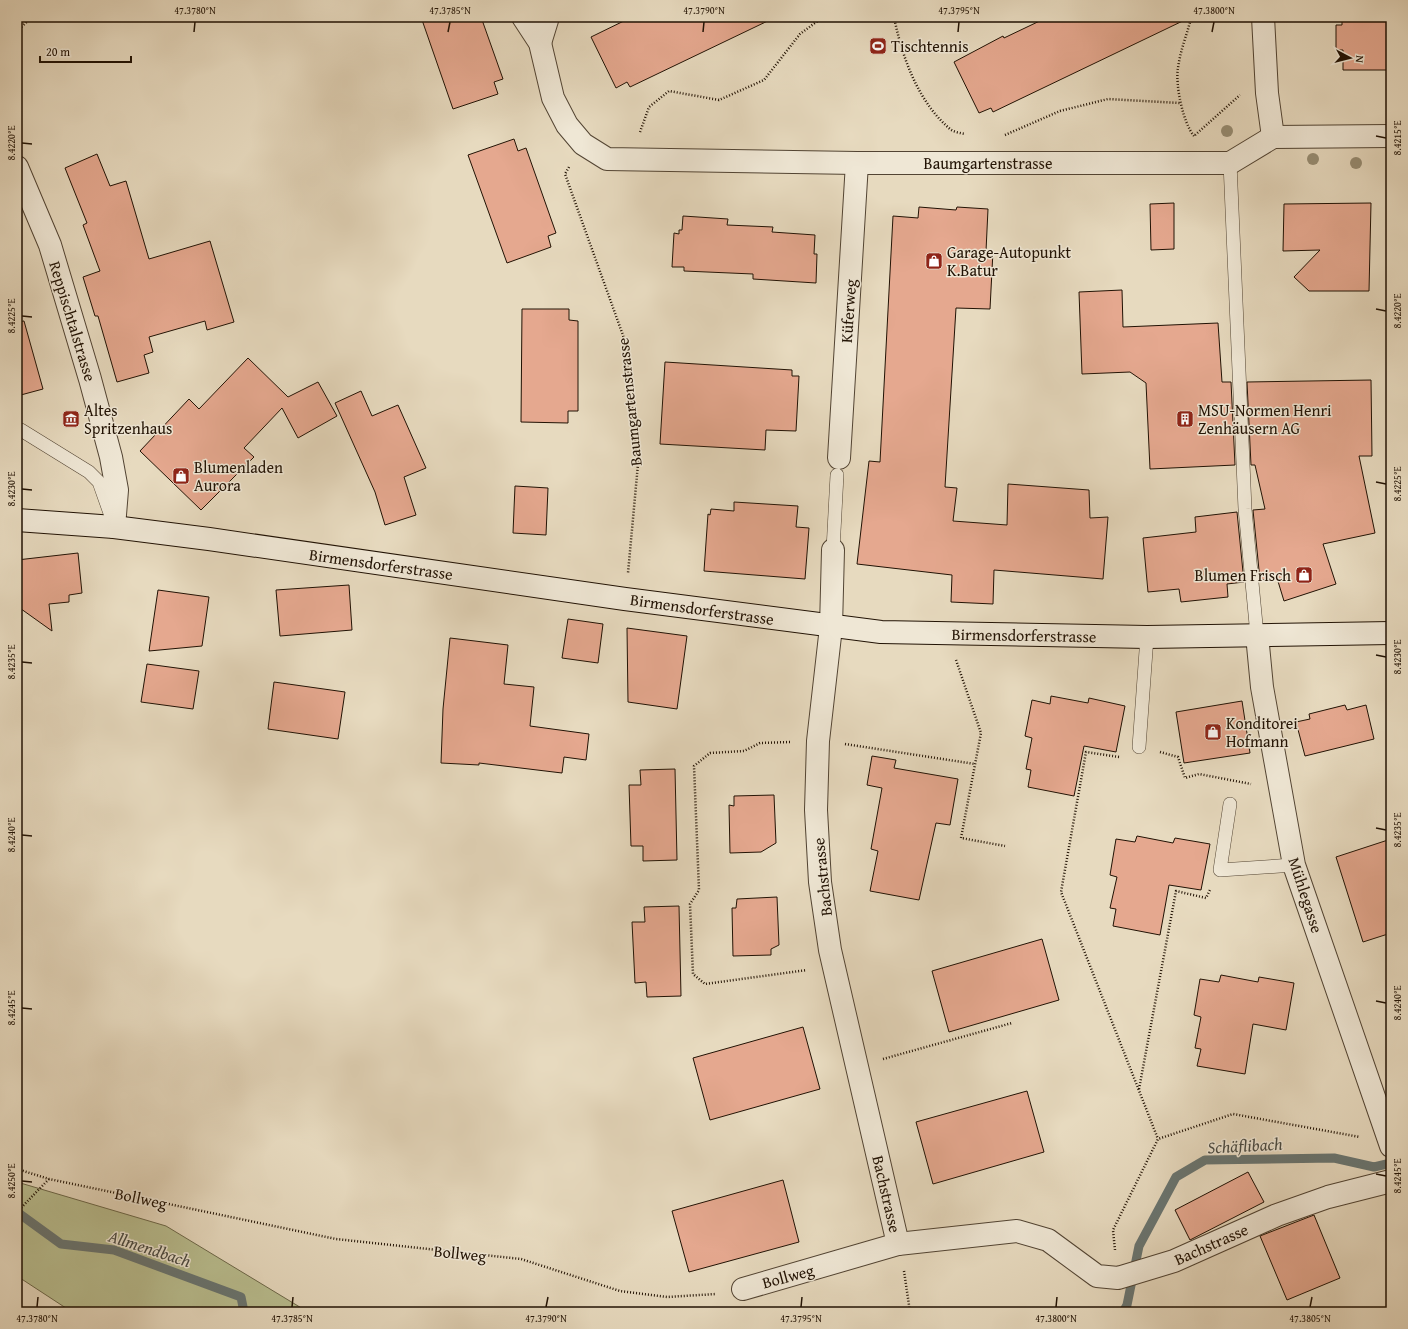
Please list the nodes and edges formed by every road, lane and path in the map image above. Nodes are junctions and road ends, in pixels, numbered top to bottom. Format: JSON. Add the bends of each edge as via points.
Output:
{"nodes":[{"id":1,"x":32,"y":17,"type":"edge"},
{"id":2,"x":523,"y":17,"type":"edge"},
{"id":3,"x":548,"y":17,"type":"edge"},
{"id":4,"x":823,"y":17,"type":"edge"},
{"id":5,"x":894,"y":17,"type":"edge"},
{"id":6,"x":1200,"y":17,"type":"edge"},
{"id":7,"x":1263,"y":17,"type":"edge"},
{"id":8,"x":17,"y":31,"type":"edge"},
{"id":9,"x":540,"y":44,"type":"junction"},
{"id":10,"x":1267,"y":93,"type":"junction"},
{"id":11,"x":1180,"y":103,"type":"junction"},
{"id":12,"x":966,"y":135,"type":"dead end"},
{"id":13,"x":1004,"y":135,"type":"dead end"},
{"id":14,"x":1194,"y":136,"type":"junction"},
{"id":15,"x":1391,"y":136,"type":"edge"},
{"id":16,"x":1273,"y":137,"type":"junction"},
{"id":17,"x":583,"y":144,"type":"junction"},
{"id":18,"x":630,"y":160,"type":"junction"},
{"id":19,"x":1230,"y":162,"type":"junction"},
{"id":20,"x":857,"y":163,"type":"junction"},
{"id":21,"x":1196,"y":163,"type":"junction"},
{"id":22,"x":17,"y":167,"type":"edge"},
{"id":23,"x":17,"y":432,"type":"edge"},
{"id":24,"x":838,"y":467,"type":"joint"},
{"id":25,"x":17,"y":520,"type":"edge"},
{"id":26,"x":114,"y":528,"type":"junction"},
{"id":27,"x":833,"y":550,"type":"joint"},
{"id":28,"x":628,"y":577,"type":"dead end"},
{"id":29,"x":831,"y":626,"type":"junction"},
{"id":30,"x":1391,"y":633,"type":"edge"},
{"id":31,"x":1257,"y":635,"type":"junction"},
{"id":32,"x":1147,"y":637,"type":"junction"},
{"id":33,"x":955,"y":655,"type":"dead end"},
{"id":34,"x":818,"y":741,"type":"junction"},
{"id":35,"x":775,"y":742,"type":"dead end"},
{"id":36,"x":1139,"y":747,"type":"joint"},
{"id":37,"x":1178,"y":757,"type":"dead end"},
{"id":38,"x":975,"y":764,"type":"junction"},
{"id":39,"x":1225,"y":778,"type":"dead end"},
{"id":40,"x":1230,"y":804,"type":"dead end"},
{"id":41,"x":1005,"y":846,"type":"dead end"},
{"id":42,"x":1294,"y":865,"type":"junction"},
{"id":43,"x":1220,"y":870,"type":"junction"},
{"id":44,"x":834,"y":965,"type":"junction"},
{"id":45,"x":1012,"y":1023,"type":"dead end"},
{"id":46,"x":857,"y":1066,"type":"junction"},
{"id":47,"x":1139,"y":1090,"type":"junction"},
{"id":48,"x":1158,"y":1139,"type":"junction"},
{"id":49,"x":1390,"y":1145,"type":"edge"},
{"id":50,"x":17,"y":1170,"type":"edge"},
{"id":51,"x":49,"y":1179,"type":"junction"},
{"id":52,"x":1391,"y":1181,"type":"edge"},
{"id":53,"x":17,"y":1212,"type":"edge"},
{"id":54,"x":898,"y":1244,"type":"junction"},
{"id":55,"x":1118,"y":1278,"type":"junction"},
{"id":56,"x":743,"y":1289,"type":"joint"},
{"id":57,"x":910,"y":1312,"type":"edge"}],
"edges":[{"from":1,"to":8,"type":"path"},
{"from":2,"to":9,"type":"street","name":"Baumgartenstrasse"},
{"from":3,"to":9,"type":"street"},
{"from":4,"to":18,"type":"path","via":[[800,34],[764,80],[719,100],[669,91],[649,107]]},
{"from":5,"to":12,"type":"path","via":[[900,47],[924,100],[951,130]]},
{"from":6,"to":11,"type":"path","via":[[1190,22],[1177,69]]},
{"from":7,"to":10,"type":"street"},
{"from":9,"to":17,"type":"street","name":"Baumgartenstrasse","via":[[553,98],[567,125]]},
{"from":10,"to":14,"type":"path","via":[[1240,96]]},
{"from":10,"to":16,"type":"street"},
{"from":11,"to":13,"type":"path","via":[[1108,99],[1060,111]]},
{"from":11,"to":14,"type":"path","via":[[1188,129]]},
{"from":14,"to":21,"type":"path"},
{"from":15,"to":16,"type":"street","name":"Baumgartenstrasse"},
{"from":16,"to":19,"type":"street","name":"Baumgartenstrasse"},
{"from":17,"to":18,"type":"street","name":"Baumgartenstrasse","via":[[607,159]]},
{"from":17,"to":28,"type":"path","name":"Baumgartenstrasse","via":[[565,174],[625,341],[630,387],[638,464]]},
{"from":18,"to":20,"type":"street","name":"Baumgartenstrasse"},
{"from":19,"to":21,"type":"street","name":"Baumgartenstrasse"},
{"from":19,"to":31,"type":"lane","via":[[1245,509]]},
{"from":20,"to":21,"type":"street","name":"Baumgartenstrasse"},
{"from":20,"to":24,"type":"street","name":"Küferweg"},
{"from":22,"to":26,"type":"street","name":"Reppischtalstrasse","via":[[50,245],[111,457],[117,490]]},
{"from":23,"to":26,"type":"lane","via":[[22,430],[89,472],[99,482]]},
{"from":24,"to":27,"type":"lane","name":"Küferweg"},
{"from":25,"to":26,"type":"street","name":"Birmensdorferstrasse"},
{"from":26,"to":29,"type":"street","name":"Birmensdorferstrasse"},
{"from":27,"to":29,"type":"street","name":"Küferweg"},
{"from":29,"to":32,"type":"street","name":"Birmensdorferstrasse","via":[[881,632]]},
{"from":29,"to":34,"type":"street","name":"Bachstrasse"},
{"from":30,"to":31,"type":"street","name":"Birmensdorferstrasse"},
{"from":31,"to":32,"type":"street","name":"Birmensdorferstrasse"},
{"from":31,"to":42,"type":"street","name":"Mühlegasse","via":[[1262,687]]},
{"from":32,"to":36,"type":"lane"},
{"from":33,"to":38,"type":"path","via":[[981,732]]},
{"from":34,"to":38,"type":"path"},
{"from":34,"to":44,"type":"street","name":"Bachstrasse","via":[[816,810],[820,882]]},
{"from":35,"to":44,"type":"path","via":[[760,743],[744,751],[710,753],[694,766],[699,890],[690,904],[693,974],[705,984],[760,978]]},
{"from":36,"to":47,"type":"path","via":[[1128,759],[1086,752],[1061,892]]},
{"from":37,"to":39,"type":"path","via":[[1185,778],[1199,774]]},
{"from":38,"to":41,"type":"path","via":[[961,838]]},
{"from":40,"to":43,"type":"lane"},
{"from":42,"to":43,"type":"lane"},
{"from":42,"to":49,"type":"street","name":"Mühlegasse"},
{"from":43,"to":47,"type":"path","via":[[1206,898],[1176,891]]},
{"from":44,"to":46,"type":"street","name":"Bachstrasse"},
{"from":45,"to":46,"type":"path"},
{"from":46,"to":54,"type":"street","name":"Bachstrasse"},
{"from":47,"to":48,"type":"path"},
{"from":48,"to":49,"type":"path","via":[[1233,1114]]},
{"from":48,"to":55,"type":"path","via":[[1113,1230]]},
{"from":50,"to":51,"type":"path","name":"Bollweg"},
{"from":51,"to":53,"type":"path"},
{"from":51,"to":56,"type":"path","name":"Bollweg","via":[[336,1239],[521,1259],[620,1291],[667,1297],[712,1295]]},
{"from":52,"to":55,"type":"street","name":"Bachstrasse","via":[[1328,1197],[1277,1215],[1174,1261]]},
{"from":54,"to":55,"type":"street","name":"Bachstrasse","via":[[1017,1231],[1048,1240],[1097,1276]]},
{"from":54,"to":56,"type":"street","name":"Bollweg"},
{"from":54,"to":57,"type":"path"}]}
